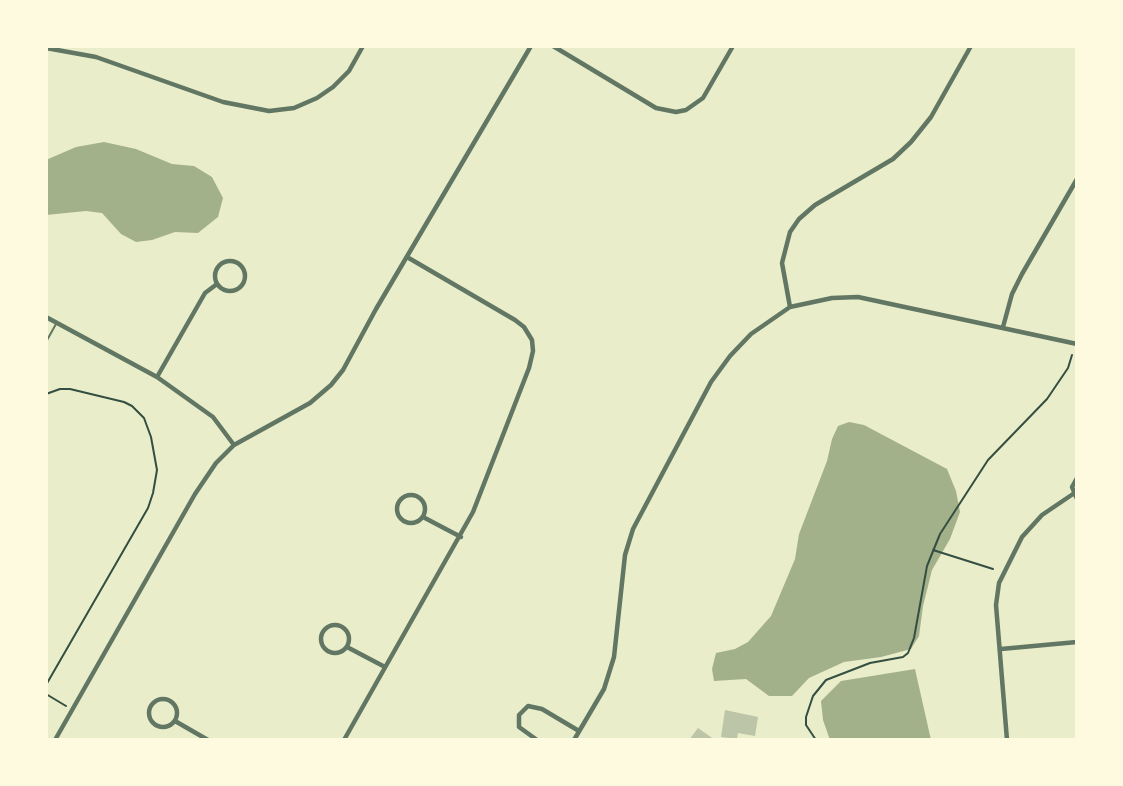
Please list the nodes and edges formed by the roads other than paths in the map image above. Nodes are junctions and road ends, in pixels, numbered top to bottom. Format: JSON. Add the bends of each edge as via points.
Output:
{"nodes":[{"id":1,"x":78,"y":46,"type":"edge"},
{"id":2,"x":363,"y":46,"type":"edge"},
{"id":3,"x":531,"y":46,"type":"edge"},
{"id":4,"x":553,"y":46,"type":"edge"},
{"id":5,"x":733,"y":46,"type":"edge"},
{"id":6,"x":972,"y":46,"type":"edge"},
{"id":7,"x":46,"y":48,"type":"edge"},
{"id":8,"x":76,"y":52,"type":"junction"},
{"id":9,"x":1077,"y":179,"type":"edge"},
{"id":10,"x":407,"y":257,"type":"junction"},
{"id":11,"x":217,"y":284,"type":"junction"},
{"id":12,"x":790,"y":307,"type":"junction"},
{"id":13,"x":46,"y":317,"type":"edge"},
{"id":14,"x":57,"y":322,"type":"junction"},
{"id":15,"x":1003,"y":327,"type":"junction"},
{"id":16,"x":46,"y":342,"type":"edge"},
{"id":17,"x":1077,"y":344,"type":"edge"},
{"id":18,"x":157,"y":377,"type":"junction"},
{"id":19,"x":234,"y":445,"type":"junction"},
{"id":20,"x":1077,"y":478,"type":"edge"},
{"id":21,"x":1073,"y":494,"type":"junction"},
{"id":22,"x":1077,"y":499,"type":"edge"},
{"id":23,"x":423,"y":517,"type":"junction"},
{"id":24,"x":461,"y":537,"type":"junction"},
{"id":25,"x":1077,"y":642,"type":"edge"},
{"id":26,"x":347,"y":647,"type":"junction"},
{"id":27,"x":1000,"y":649,"type":"junction"},
{"id":28,"x":385,"y":668,"type":"junction"},
{"id":29,"x":175,"y":721,"type":"junction"},
{"id":30,"x":579,"y":731,"type":"junction"},
{"id":31,"x":55,"y":740,"type":"edge"},
{"id":32,"x":208,"y":740,"type":"edge"},
{"id":33,"x":344,"y":740,"type":"edge"},
{"id":34,"x":537,"y":740,"type":"edge"},
{"id":35,"x":574,"y":740,"type":"edge"},
{"id":36,"x":1007,"y":740,"type":"edge"}],
"edges":[{"from":1,"to":8,"type":"street"},
{"from":2,"to":8,"type":"street","via":[[349,71],[317,98],[294,108],[268,111],[223,102]]},
{"from":3,"to":10,"type":"street"},
{"from":4,"to":5,"type":"street","via":[[667,112],[686,110],[703,98]]},
{"from":6,"to":12,"type":"street","via":[[930,117],[911,142],[893,159],[815,205],[799,219],[790,232],[782,262]]},
{"from":7,"to":8,"type":"street"},
{"from":9,"to":15,"type":"street","via":[[1012,294]]},
{"from":10,"to":19,"type":"street","via":[[343,370],[331,385],[310,403]]},
{"from":10,"to":24,"type":"street","via":[[515,320],[532,340],[529,368]]},
{"from":11,"to":11,"type":"street","via":[[224,290],[238,289],[245,278],[243,268],[235,262],[224,262],[215,274]]},
{"from":11,"to":18,"type":"street","via":[[205,292]]},
{"from":12,"to":15,"type":"street","via":[[832,298],[858,297]]},
{"from":12,"to":30,"type":"street","via":[[751,334],[730,356],[711,382],[640,512],[625,556],[614,656],[604,689]]},
{"from":13,"to":14,"type":"street"},
{"from":14,"to":16,"type":"lane"},
{"from":14,"to":18,"type":"street"},
{"from":15,"to":17,"type":"street"},
{"from":18,"to":19,"type":"street","via":[[213,416]]},
{"from":19,"to":31,"type":"street","via":[[195,494]]},
{"from":20,"to":21,"type":"street","via":[[1072,487]]},
{"from":21,"to":22,"type":"street"},
{"from":21,"to":27,"type":"street","via":[[1030,527],[1004,568],[996,605]]},
{"from":23,"to":23,"type":"street","via":[[424,504],[419,497],[406,495],[399,501],[397,510],[401,519],[410,523]]},
{"from":23,"to":24,"type":"street"},
{"from":24,"to":28,"type":"street"},
{"from":25,"to":27,"type":"street"},
{"from":26,"to":26,"type":"street","via":[[348,638],[342,627],[333,626],[322,633],[321,642],[326,651],[336,653]]},
{"from":26,"to":28,"type":"street"},
{"from":27,"to":36,"type":"street"},
{"from":28,"to":33,"type":"street"},
{"from":29,"to":29,"type":"street","via":[[176,708],[170,701],[162,699],[151,706],[149,715],[157,726],[167,726]]},
{"from":29,"to":32,"type":"street"},
{"from":30,"to":34,"type":"street","via":[[542,708],[528,706],[519,715],[519,727]]},
{"from":30,"to":35,"type":"street"}]}
